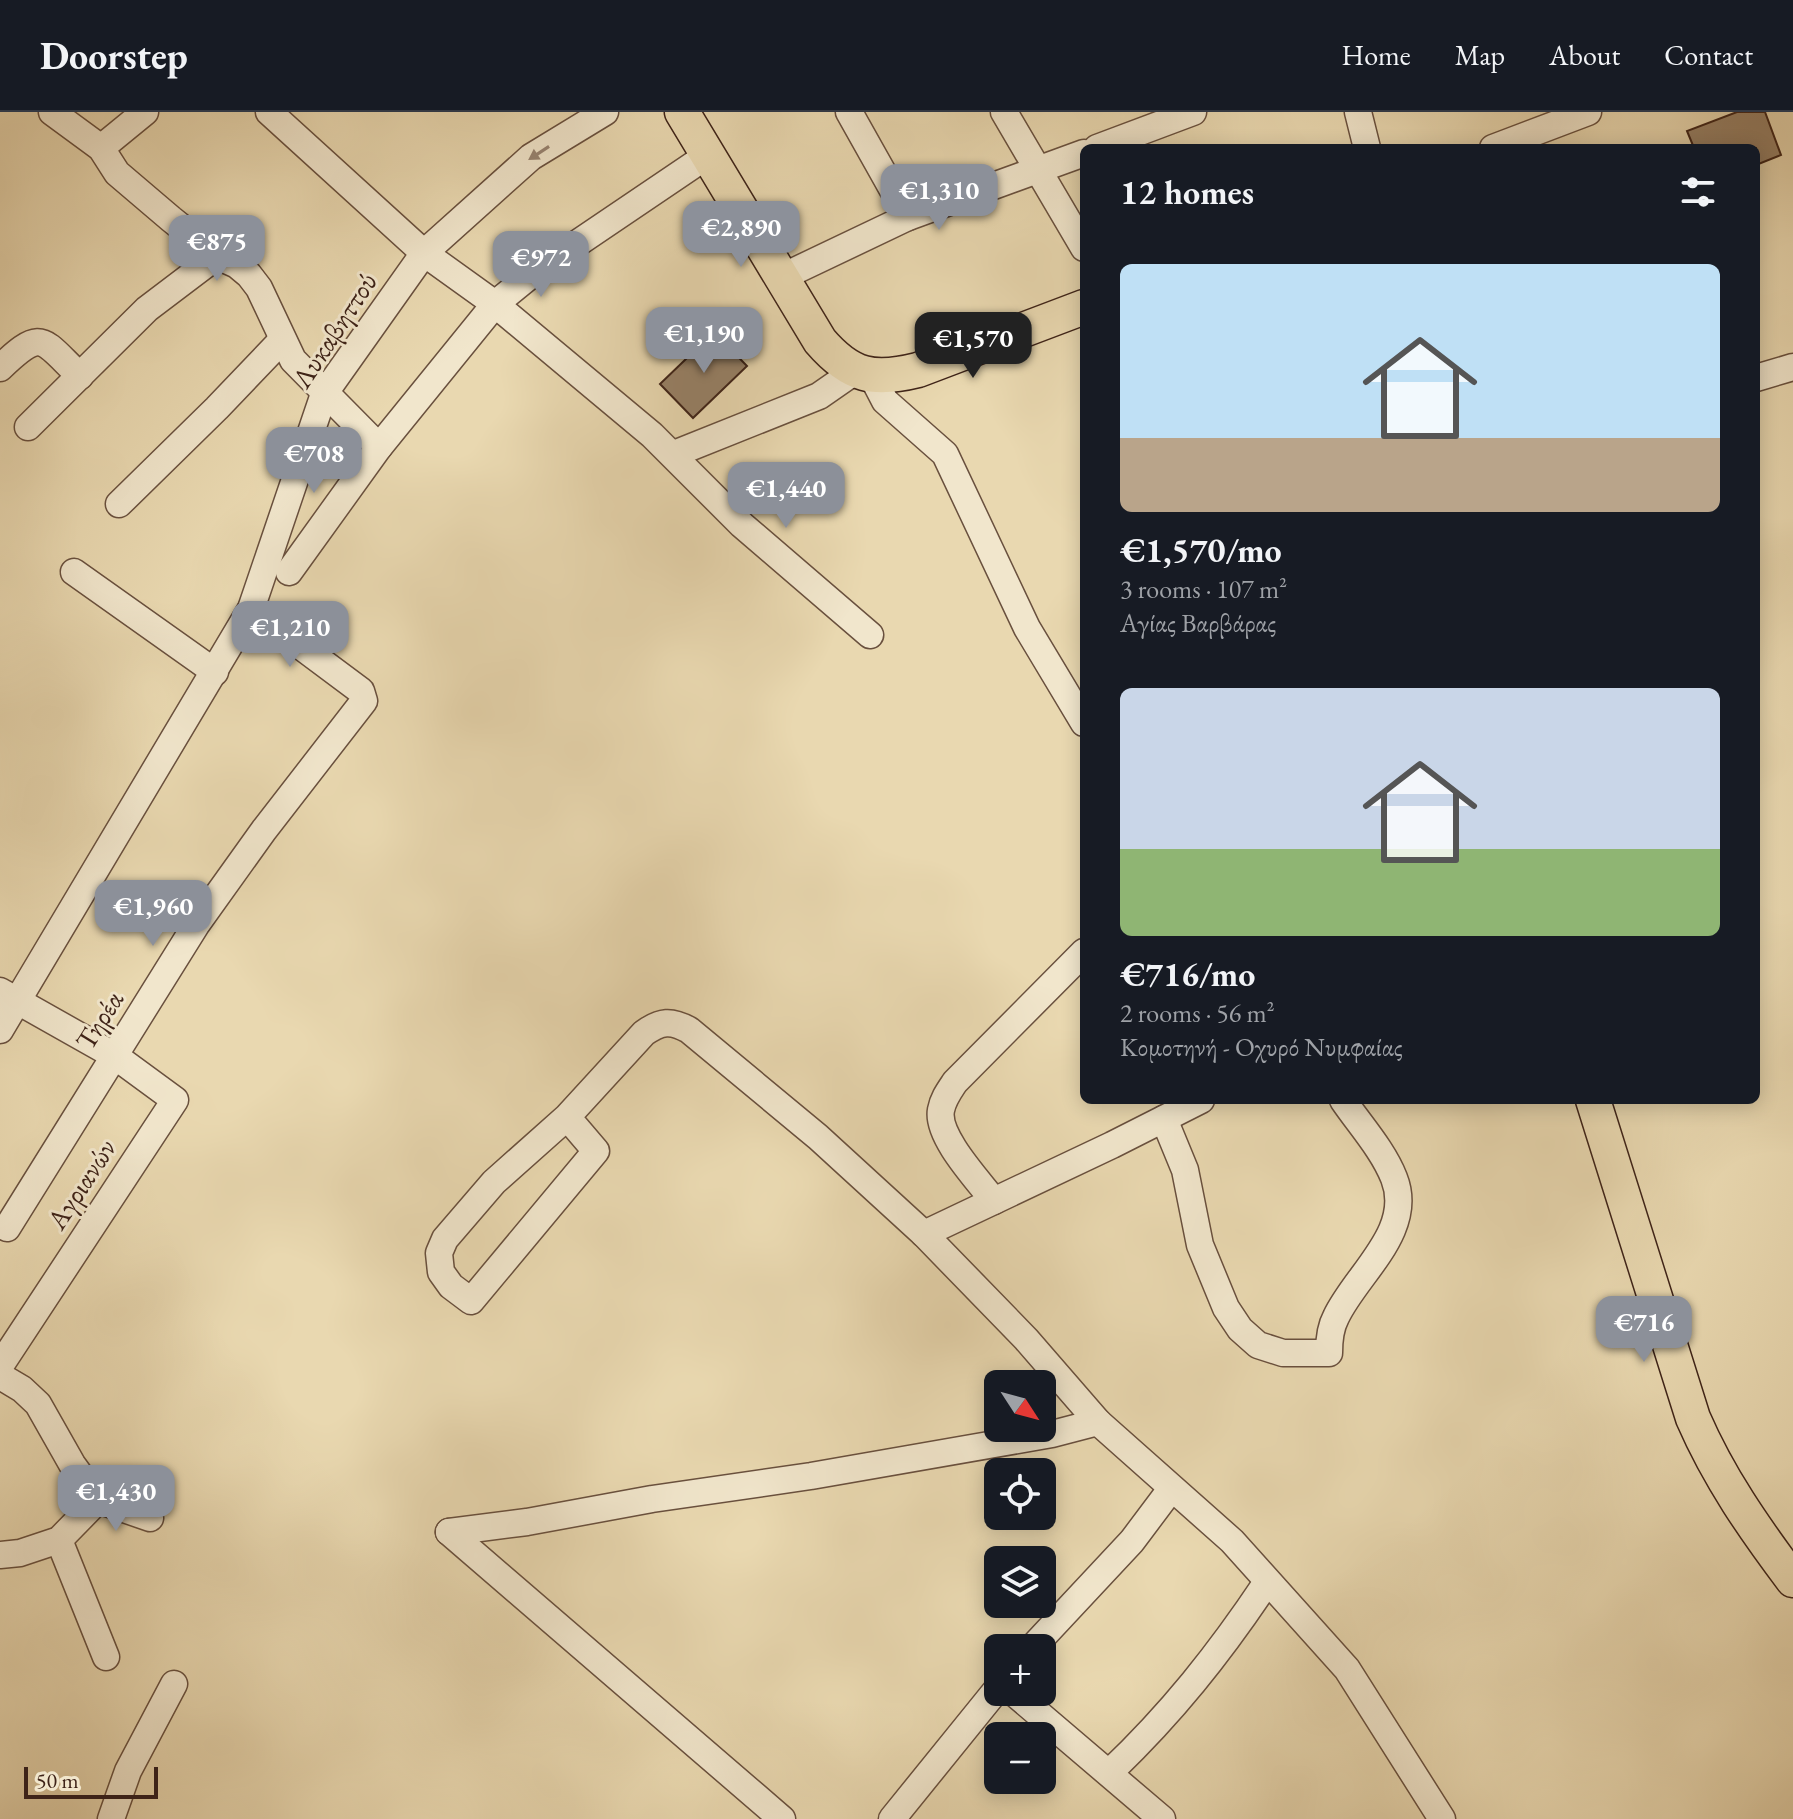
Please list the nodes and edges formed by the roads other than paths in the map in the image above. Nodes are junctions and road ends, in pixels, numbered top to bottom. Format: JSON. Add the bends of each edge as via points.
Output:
{"nodes":[{"id":1,"x":52,"y":112,"type":"edge"},
{"id":2,"x":145,"y":112,"type":"edge"},
{"id":3,"x":269,"y":112,"type":"edge"},
{"id":4,"x":605,"y":112,"type":"edge"},
{"id":5,"x":682,"y":112,"type":"edge"},
{"id":6,"x":849,"y":112,"type":"edge"},
{"id":7,"x":1004,"y":112,"type":"edge"},
{"id":8,"x":1193,"y":112,"type":"edge"},
{"id":9,"x":1358,"y":112,"type":"edge"},
{"id":10,"x":1588,"y":112,"type":"edge"},
{"id":11,"x":1156,"y":118,"type":"edge"},
{"id":12,"x":1105,"y":144,"type":"edge"},
{"id":13,"x":1366,"y":144,"type":"edge"},
{"id":14,"x":1504,"y":144,"type":"edge"},
{"id":15,"x":101,"y":148,"type":"junction"},
{"id":16,"x":708,"y":155,"type":"junction"},
{"id":17,"x":1080,"y":155,"type":"edge"},
{"id":18,"x":1039,"y":171,"type":"junction"},
{"id":19,"x":908,"y":217,"type":"junction"},
{"id":20,"x":1080,"y":241,"type":"edge"},
{"id":21,"x":424,"y":253,"type":"junction"},
{"id":22,"x":217,"y":256,"type":"junction"},
{"id":23,"x":780,"y":278,"type":"junction"},
{"id":24,"x":495,"y":304,"type":"junction"},
{"id":25,"x":1080,"y":309,"type":"edge"},
{"id":26,"x":282,"y":340,"type":"junction"},
{"id":27,"x":1793,"y":367,"type":"edge"},
{"id":28,"x":0,"y":368,"type":"edge"},
{"id":29,"x":864,"y":373,"type":"junction"},
{"id":30,"x":80,"y":376,"type":"junction"},
{"id":31,"x":1760,"y":377,"type":"edge"},
{"id":32,"x":324,"y":394,"type":"junction"},
{"id":33,"x":28,"y":427,"type":"dead end"},
{"id":34,"x":379,"y":447,"type":"junction"},
{"id":35,"x":674,"y":454,"type":"junction"},
{"id":36,"x":119,"y":504,"type":"dead end"},
{"id":37,"x":74,"y":572,"type":"dead end"},
{"id":38,"x":289,"y":572,"type":"dead end"},
{"id":39,"x":251,"y":609,"type":"junction"},
{"id":40,"x":870,"y":635,"type":"dead end"},
{"id":41,"x":215,"y":672,"type":"junction"},
{"id":42,"x":1080,"y":716,"type":"edge"},
{"id":43,"x":1080,"y":956,"type":"edge"},
{"id":44,"x":9,"y":996,"type":"edge"},
{"id":45,"x":0,"y":1030,"type":"edge"},
{"id":46,"x":115,"y":1056,"type":"junction"},
{"id":47,"x":1193,"y":1104,"type":"edge"},
{"id":48,"x":1346,"y":1104,"type":"edge"},
{"id":49,"x":1594,"y":1104,"type":"edge"},
{"id":50,"x":567,"y":1117,"type":"junction"},
{"id":51,"x":1164,"y":1119,"type":"junction"},
{"id":52,"x":994,"y":1201,"type":"junction"},
{"id":53,"x":7,"y":1228,"type":"dead end"},
{"id":54,"x":924,"y":1234,"type":"junction"},
{"id":55,"x":0,"y":1366,"type":"edge"},
{"id":56,"x":0,"y":1376,"type":"edge"},
{"id":57,"x":1098,"y":1422,"type":"junction"},
{"id":58,"x":1171,"y":1489,"type":"junction"},
{"id":59,"x":98,"y":1500,"type":"junction"},
{"id":60,"x":150,"y":1518,"type":"dead end"},
{"id":61,"x":59,"y":1540,"type":"junction"},
{"id":62,"x":0,"y":1555,"type":"edge"},
{"id":63,"x":1793,"y":1580,"type":"edge"},
{"id":64,"x":1267,"y":1582,"type":"junction"},
{"id":65,"x":1045,"y":1634,"type":"edge"},
{"id":66,"x":106,"y":1657,"type":"dead end"},
{"id":67,"x":174,"y":1684,"type":"dead end"},
{"id":68,"x":984,"y":1705,"type":"edge"},
{"id":69,"x":1030,"y":1706,"type":"edge"},
{"id":70,"x":1109,"y":1773,"type":"junction"},
{"id":71,"x":111,"y":1819,"type":"edge"},
{"id":72,"x":782,"y":1819,"type":"edge"},
{"id":73,"x":892,"y":1819,"type":"edge"},
{"id":74,"x":1162,"y":1819,"type":"edge"},
{"id":75,"x":1442,"y":1819,"type":"edge"}],
"edges":[{"from":1,"to":15,"type":"street"},
{"from":2,"to":15,"type":"street"},
{"from":3,"to":21,"type":"street"},
{"from":4,"to":21,"type":"street","name":"Λυκαβηττού","one_way":true,"via":[[531,157]]},
{"from":5,"to":16,"type":"main road"},
{"from":6,"to":19,"type":"street"},
{"from":7,"to":18,"type":"street"},
{"from":8,"to":11,"type":"street"},
{"from":9,"to":13,"type":"street"},
{"from":10,"to":14,"type":"street"},
{"from":11,"to":12,"type":"street"},
{"from":15,"to":22,"type":"street","via":[[120,175]]},
{"from":16,"to":23,"type":"main road"},
{"from":16,"to":24,"type":"street"},
{"from":17,"to":18,"type":"street"},
{"from":18,"to":19,"type":"street"},
{"from":18,"to":20,"type":"street"},
{"from":19,"to":23,"type":"street"},
{"from":21,"to":24,"type":"street"},
{"from":21,"to":32,"type":"street","name":"Λυκαβηττού"},
{"from":22,"to":26,"type":"street","via":[[249,275]]},
{"from":22,"to":30,"type":"street","via":[[147,309]]},
{"from":23,"to":29,"type":"main road","via":[[820,341],[841,364]]},
{"from":24,"to":34,"type":"street"},
{"from":24,"to":35,"type":"street"},
{"from":25,"to":29,"type":"main road","via":[[918,370],[895,376]]},
{"from":26,"to":32,"type":"street"},
{"from":26,"to":36,"type":"street"},
{"from":27,"to":31,"type":"street"},
{"from":28,"to":30,"type":"street","via":[[23,346],[38,341]]},
{"from":29,"to":35,"type":"street"},
{"from":29,"to":42,"type":"street","via":[[885,401],[945,454],[1027,628]]},
{"from":30,"to":33,"type":"street"},
{"from":32,"to":34,"type":"street"},
{"from":32,"to":39,"type":"street","name":"Λυκαβηττού"},
{"from":34,"to":38,"type":"street"},
{"from":35,"to":40,"type":"street","via":[[742,525]]},
{"from":37,"to":41,"type":"street"},
{"from":39,"to":41,"type":"street","name":"Λυκαβηττού"},
{"from":39,"to":46,"type":"street","name":"Τηρέα","via":[[364,695],[361,706],[196,925]]},
{"from":41,"to":44,"type":"street","name":"Λυκαβηττού"},
{"from":43,"to":52,"type":"street","via":[[945,1096],[940,1113],[944,1131]]},
{"from":44,"to":45,"type":"street","name":"Λυκαβηττού"},
{"from":44,"to":46,"type":"street"},
{"from":46,"to":53,"type":"street","name":"Τηρέα"},
{"from":46,"to":55,"type":"street","name":"Αγριανών","via":[[175,1100]]},
{"from":47,"to":51,"type":"street"},
{"from":48,"to":51,"type":"street","via":[[1387,1164],[1395,1181],[1397,1208],[1389,1237],[1335,1318],[1329,1353],[1283,1353],[1258,1345],[1240,1329],[1200,1245],[1185,1170]]},
{"from":49,"to":63,"type":"main road","via":[[1693,1418],[1729,1490]]},
{"from":50,"to":50,"type":"street","via":[[494,1182],[445,1239],[439,1253],[441,1272],[471,1301],[596,1151]]},
{"from":50,"to":54,"type":"street","via":[[644,1033],[673,1022],[818,1137]]},
{"from":51,"to":52,"type":"street"},
{"from":52,"to":54,"type":"street"},
{"from":54,"to":57,"type":"street"},
{"from":56,"to":59,"type":"street","via":[[38,1404]]},
{"from":57,"to":58,"type":"street"},
{"from":57,"to":72,"type":"street","via":[[811,1476],[449,1532]]},
{"from":58,"to":64,"type":"street","via":[[1232,1541]]},
{"from":58,"to":65,"type":"street","via":[[1132,1541]]},
{"from":59,"to":60,"type":"street"},
{"from":59,"to":61,"type":"street"},
{"from":61,"to":62,"type":"street"},
{"from":61,"to":66,"type":"street"},
{"from":64,"to":70,"type":"street","via":[[1183,1698]]},
{"from":64,"to":75,"type":"street","via":[[1347,1669]]},
{"from":67,"to":71,"type":"street","via":[[128,1771]]},
{"from":68,"to":73,"type":"street"},
{"from":69,"to":70,"type":"street"},
{"from":70,"to":74,"type":"street"}]}
